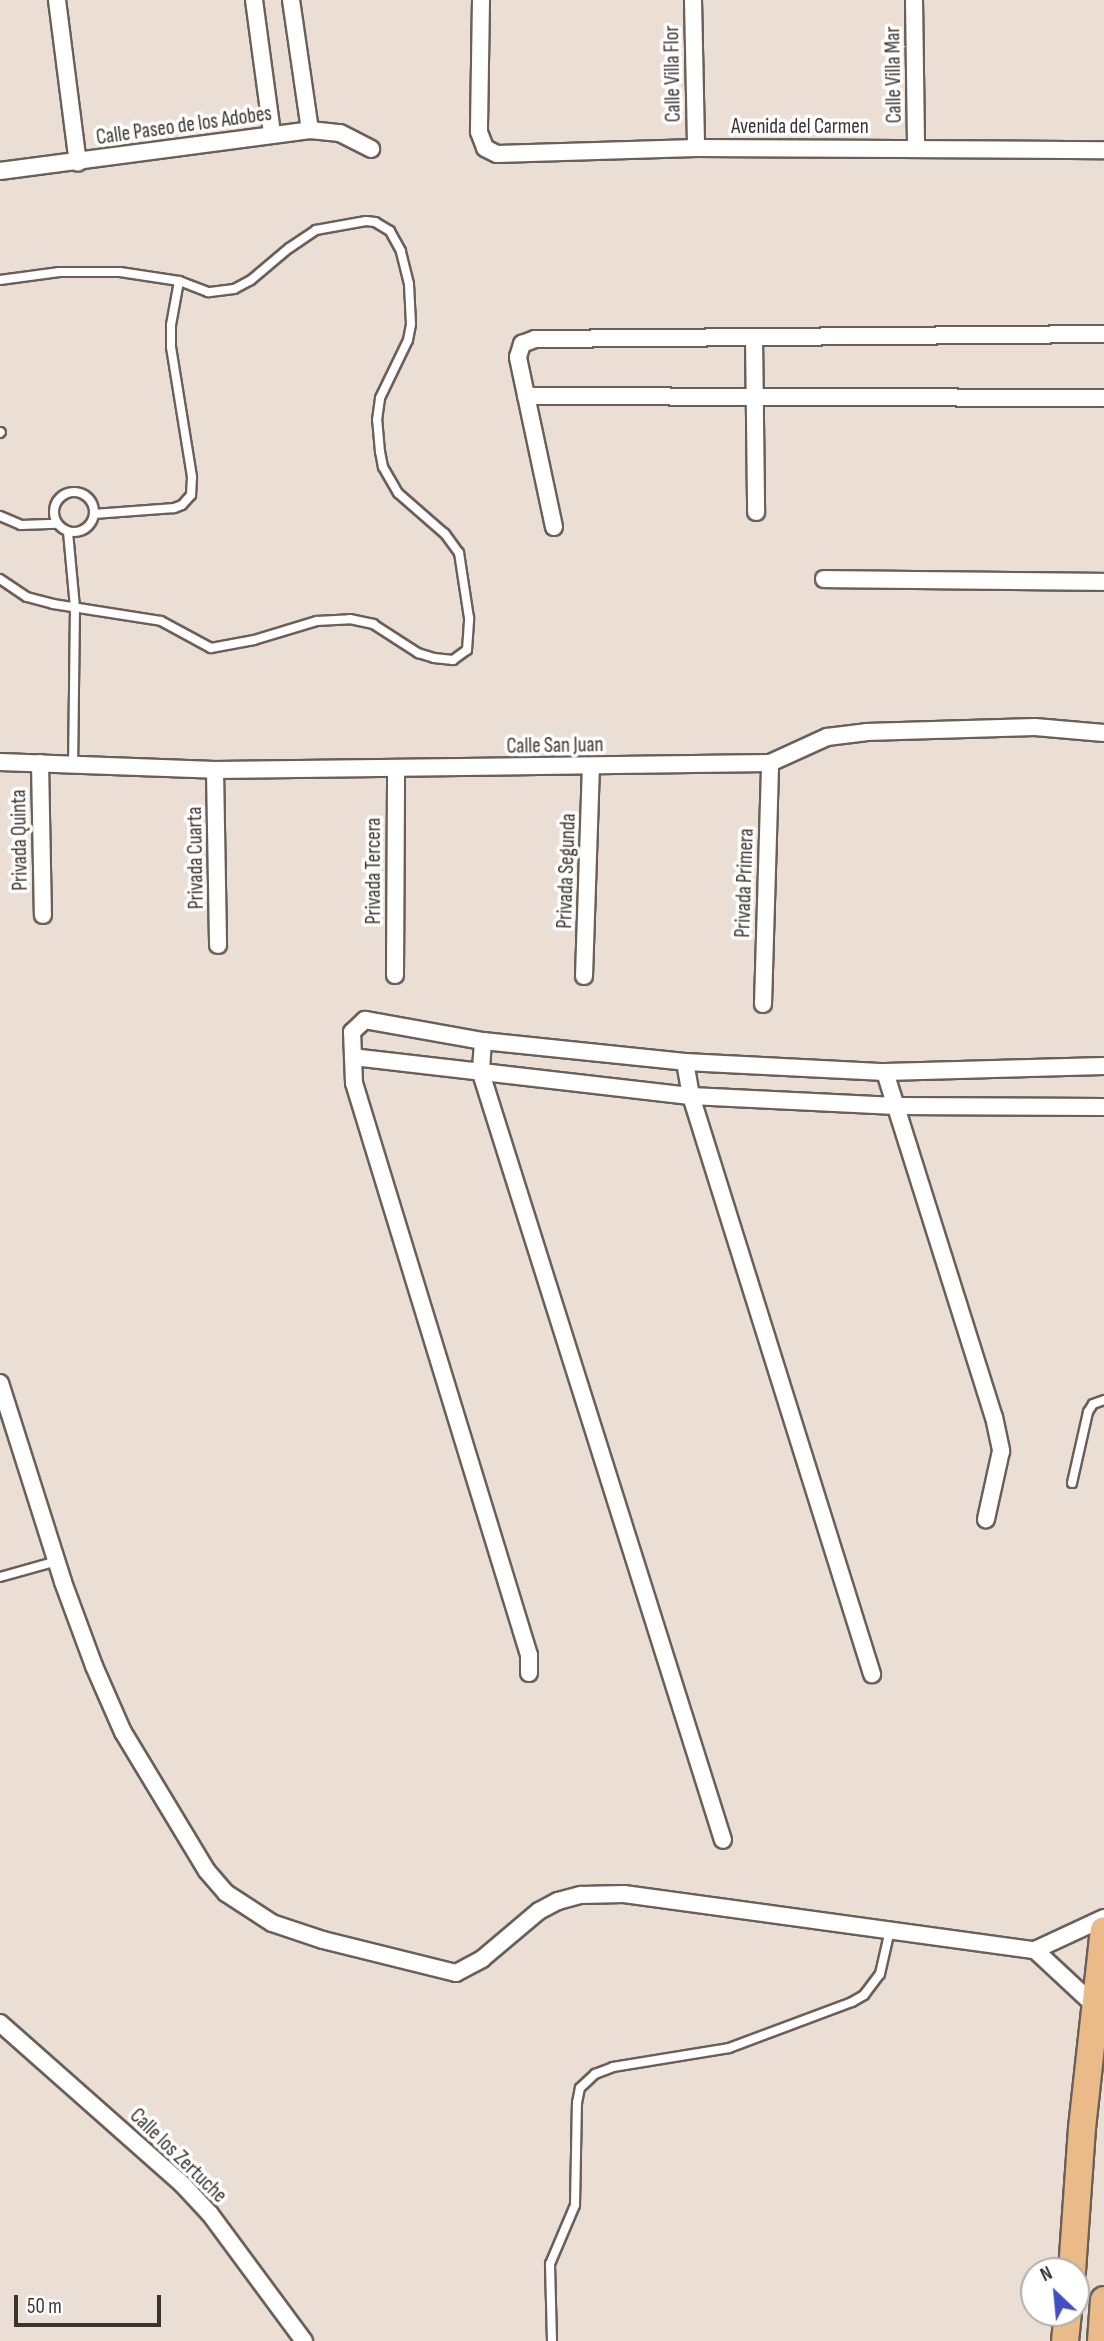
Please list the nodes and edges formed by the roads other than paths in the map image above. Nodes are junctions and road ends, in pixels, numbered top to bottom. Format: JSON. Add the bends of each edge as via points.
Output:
{"nodes":[{"id":1,"x":57,"y":0,"type":"edge"},
{"id":2,"x":254,"y":0,"type":"edge"},
{"id":3,"x":291,"y":0,"type":"edge"},
{"id":4,"x":481,"y":0,"type":"edge"},
{"id":5,"x":693,"y":0,"type":"edge"},
{"id":6,"x":915,"y":0,"type":"edge"},
{"id":7,"x":310,"y":130,"type":"junction"},
{"id":8,"x":272,"y":133,"type":"junction"},
{"id":9,"x":696,"y":148,"type":"junction"},
{"id":10,"x":371,"y":149,"type":"dead end"},
{"id":11,"x":916,"y":149,"type":"junction"},
{"id":12,"x":1104,"y":150,"type":"edge"},
{"id":13,"x":78,"y":163,"type":"junction"},
{"id":14,"x":0,"y":171,"type":"edge"},
{"id":15,"x":0,"y":280,"type":"edge"},
{"id":16,"x":179,"y":281,"type":"junction"},
{"id":17,"x":1104,"y":334,"type":"edge"},
{"id":18,"x":754,"y":337,"type":"junction"},
{"id":19,"x":526,"y":396,"type":"junction"},
{"id":20,"x":754,"y":396,"type":"junction"},
{"id":21,"x":1104,"y":397,"type":"edge"},
{"id":22,"x":756,"y":512,"type":"dead end"},
{"id":23,"x":94,"y":514,"type":"junction"},
{"id":24,"x":0,"y":516,"type":"edge"},
{"id":25,"x":57,"y":524,"type":"junction"},
{"id":26,"x":554,"y":527,"type":"dead end"},
{"id":27,"x":68,"y":532,"type":"junction"},
{"id":28,"x":0,"y":579,"type":"edge"},
{"id":29,"x":824,"y":579,"type":"dead end"},
{"id":30,"x":1104,"y":582,"type":"edge"},
{"id":31,"x":75,"y":607,"type":"junction"},
{"id":32,"x":1104,"y":733,"type":"edge"},
{"id":33,"x":0,"y":762,"type":"edge"},
{"id":34,"x":40,"y":763,"type":"junction"},
{"id":35,"x":769,"y":763,"type":"junction"},
{"id":36,"x":73,"y":764,"type":"junction"},
{"id":37,"x":591,"y":766,"type":"junction"},
{"id":38,"x":396,"y":768,"type":"junction"},
{"id":39,"x":215,"y":770,"type":"junction"},
{"id":40,"x":43,"y":915,"type":"dead end"},
{"id":41,"x":218,"y":946,"type":"dead end"},
{"id":42,"x":395,"y":975,"type":"dead end"},
{"id":43,"x":584,"y":976,"type":"dead end"},
{"id":44,"x":763,"y":1004,"type":"dead end"},
{"id":45,"x":483,"y":1041,"type":"junction"},
{"id":46,"x":353,"y":1057,"type":"junction"},
{"id":47,"x":685,"y":1062,"type":"junction"},
{"id":48,"x":1104,"y":1066,"type":"edge"},
{"id":49,"x":885,"y":1072,"type":"junction"},
{"id":50,"x":481,"y":1073,"type":"junction"},
{"id":51,"x":691,"y":1096,"type":"junction"},
{"id":52,"x":896,"y":1106,"type":"junction"},
{"id":53,"x":1104,"y":1107,"type":"edge"},
{"id":54,"x":0,"y":1383,"type":"edge"},
{"id":55,"x":1104,"y":1400,"type":"edge"},
{"id":56,"x":1072,"y":1483,"type":"dead end"},
{"id":57,"x":986,"y":1519,"type":"dead end"},
{"id":58,"x":57,"y":1561,"type":"junction"},
{"id":59,"x":0,"y":1577,"type":"edge"},
{"id":60,"x":529,"y":1673,"type":"dead end"},
{"id":61,"x":872,"y":1674,"type":"dead end"},
{"id":62,"x":723,"y":1840,"type":"dead end"},
{"id":63,"x":1104,"y":1918,"type":"edge"},
{"id":64,"x":890,"y":1930,"type":"junction"},
{"id":65,"x":1104,"y":1930,"type":"edge"},
{"id":66,"x":1035,"y":1950,"type":"junction"},
{"id":67,"x":1094,"y":2005,"type":"junction"},
{"id":68,"x":0,"y":2024,"type":"edge"},
{"id":69,"x":1073,"y":2257,"type":"edge"},
{"id":70,"x":1104,"y":2300,"type":"edge"},
{"id":71,"x":304,"y":2341,"type":"edge"},
{"id":72,"x":552,"y":2341,"type":"edge"},
{"id":73,"x":1101,"y":2341,"type":"edge"}],
"edges":[{"from":1,"to":13,"type":"street"},
{"from":2,"to":8,"type":"street"},
{"from":3,"to":7,"type":"street"},
{"from":4,"to":9,"type":"street","name":"Avenida del Carmen","via":[[479,132],[485,148],[496,154]]},
{"from":5,"to":9,"type":"street","name":"Calle Villa Flor"},
{"from":6,"to":11,"type":"street","name":"Calle Villa Mar"},
{"from":7,"to":8,"type":"street","name":"Calle Paseo de los Adobes"},
{"from":7,"to":10,"type":"street","name":"Calle Paseo de los Adobes","via":[[340,133]]},
{"from":8,"to":13,"type":"street","name":"Calle Paseo de los Adobes"},
{"from":9,"to":11,"type":"street","name":"Avenida del Carmen"},
{"from":11,"to":12,"type":"street","name":"Avenida del Carmen"},
{"from":13,"to":14,"type":"street","name":"Calle Paseo de los Adobes"},
{"from":15,"to":16,"type":"lane","via":[[59,272],[112,272]]},
{"from":16,"to":23,"type":"lane","via":[[172,347],[191,495],[174,508]]},
{"from":16,"to":31,"type":"lane","via":[[208,292],[234,289],[316,230],[366,221],[390,231],[401,251],[411,324],[380,398],[380,452],[398,493],[445,534],[458,552],[469,646],[453,660],[434,658],[373,624],[351,619],[317,621],[211,648],[161,621]]},
{"from":17,"to":18,"type":"street"},
{"from":18,"to":19,"type":"street","via":[[535,339],[522,344],[518,357]]},
{"from":18,"to":20,"type":"street"},
{"from":19,"to":20,"type":"street"},
{"from":19,"to":26,"type":"street"},
{"from":20,"to":21,"type":"street"},
{"from":20,"to":22,"type":"street"},
{"from":23,"to":25,"type":"lane","via":[[86,495],[72,492],[55,503]]},
{"from":23,"to":27,"type":"lane","via":[[88,527]]},
{"from":24,"to":25,"type":"lane","via":[[21,525]]},
{"from":25,"to":27,"type":"lane"},
{"from":27,"to":31,"type":"lane"},
{"from":28,"to":31,"type":"lane","via":[[27,597]]},
{"from":29,"to":30,"type":"street"},
{"from":31,"to":36,"type":"lane"},
{"from":32,"to":35,"type":"street","name":"Calle San Juan","via":[[1035,727],[866,732],[827,737]]},
{"from":33,"to":34,"type":"street","name":"Calle San Juan"},
{"from":34,"to":36,"type":"street","name":"Calle San Juan"},
{"from":34,"to":40,"type":"street","name":"Privada Quinta"},
{"from":35,"to":37,"type":"street","name":"Calle San Juan"},
{"from":35,"to":44,"type":"street","name":"Privada Primera"},
{"from":36,"to":39,"type":"street","name":"Calle San Juan"},
{"from":37,"to":38,"type":"street","name":"Calle San Juan"},
{"from":37,"to":43,"type":"street","name":"Privada Segunda"},
{"from":38,"to":39,"type":"street","name":"Calle San Juan"},
{"from":38,"to":42,"type":"street","name":"Privada Tercera"},
{"from":39,"to":41,"type":"street","name":"Privada Cuarta"},
{"from":45,"to":46,"type":"street","via":[[365,1020],[352,1032]]},
{"from":45,"to":47,"type":"street"},
{"from":45,"to":50,"type":"street"},
{"from":46,"to":50,"type":"street"},
{"from":46,"to":60,"type":"street","via":[[354,1083],[529,1655]]},
{"from":47,"to":49,"type":"street"},
{"from":47,"to":51,"type":"street"},
{"from":48,"to":49,"type":"street"},
{"from":49,"to":52,"type":"street"},
{"from":50,"to":51,"type":"street"},
{"from":50,"to":62,"type":"street"},
{"from":51,"to":52,"type":"street"},
{"from":51,"to":61,"type":"street"},
{"from":52,"to":53,"type":"street"},
{"from":52,"to":57,"type":"street","via":[[994,1417],[1001,1451]]},
{"from":54,"to":58,"type":"street"},
{"from":55,"to":56,"type":"lane","via":[[1088,1412]]},
{"from":58,"to":59,"type":"lane"},
{"from":58,"to":64,"type":"street","via":[[94,1666],[123,1732],[158,1793],[226,1893],[272,1923],[335,1944],[456,1973],[482,1959],[539,1911],[558,1900],[581,1895],[624,1895]]},
{"from":63,"to":66,"type":"street"},
{"from":64,"to":66,"type":"street"},
{"from":64,"to":72,"type":"lane","via":[[880,1974],[864,1995],[852,2002],[729,2048],[613,2067],[595,2074],[580,2088],[575,2205],[550,2264]]},
{"from":65,"to":67,"type":"main road"},
{"from":66,"to":67,"type":"street"},
{"from":67,"to":69,"type":"main road"},
{"from":68,"to":71,"type":"street","name":"Calle los Zertuche","via":[[191,2194]]},
{"from":70,"to":73,"type":"main road"}]}
